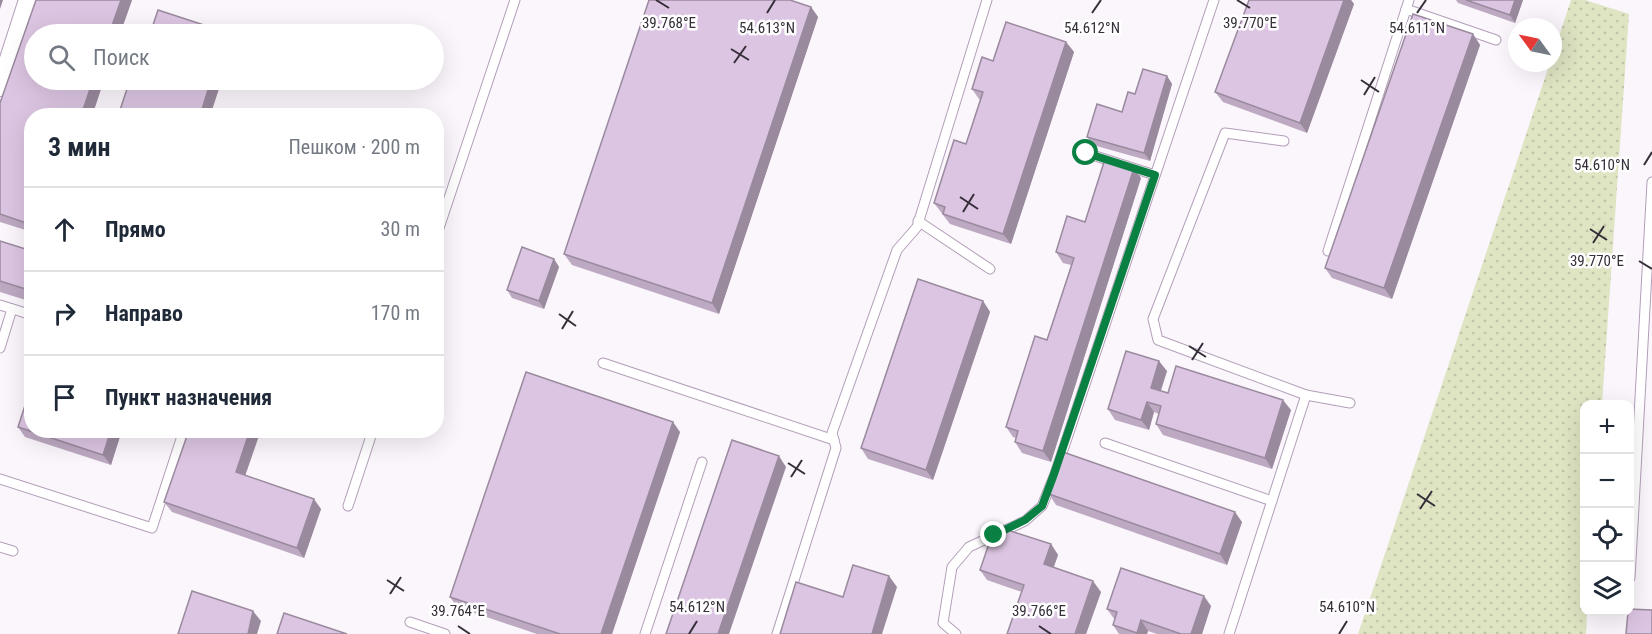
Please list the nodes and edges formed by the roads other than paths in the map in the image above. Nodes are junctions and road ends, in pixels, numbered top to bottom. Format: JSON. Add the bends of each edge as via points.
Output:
{"nodes":[{"id":1,"x":28,"y":0,"type":"edge"},
{"id":2,"x":515,"y":0,"type":"edge"},
{"id":3,"x":987,"y":0,"type":"edge"},
{"id":4,"x":1214,"y":0,"type":"edge"},
{"id":5,"x":1408,"y":4,"type":"edge"},
{"id":6,"x":1496,"y":40,"type":"dead end"},
{"id":7,"x":0,"y":87,"type":"edge"},
{"id":8,"x":1284,"y":141,"type":"dead end"},
{"id":9,"x":1086,"y":153,"type":"dead end"},
{"id":10,"x":1155,"y":175,"type":"junction"},
{"id":11,"x":1652,"y":182,"type":"edge"},
{"id":12,"x":444,"y":213,"type":"edge"},
{"id":13,"x":918,"y":221,"type":"junction"},
{"id":14,"x":1328,"y":250,"type":"dead end"},
{"id":15,"x":990,"y":269,"type":"dead end"},
{"id":16,"x":0,"y":305,"type":"edge"},
{"id":17,"x":12,"y":309,"type":"junction"},
{"id":18,"x":24,"y":313,"type":"edge"},
{"id":19,"x":0,"y":348,"type":"edge"},
{"id":20,"x":603,"y":363,"type":"dead end"},
{"id":21,"x":1306,"y":395,"type":"junction"},
{"id":22,"x":1350,"y":403,"type":"dead end"},
{"id":23,"x":181,"y":438,"type":"edge"},
{"id":24,"x":370,"y":438,"type":"edge"},
{"id":25,"x":834,"y":440,"type":"junction"},
{"id":26,"x":1105,"y":443,"type":"dead end"},
{"id":27,"x":702,"y":462,"type":"dead end"},
{"id":28,"x":0,"y":479,"type":"edge"},
{"id":29,"x":1272,"y":501,"type":"junction"},
{"id":30,"x":348,"y":506,"type":"dead end"},
{"id":31,"x":0,"y":547,"type":"edge"},
{"id":32,"x":13,"y":551,"type":"dead end"},
{"id":33,"x":1630,"y":562,"type":"edge"},
{"id":34,"x":410,"y":622,"type":"dead end"},
{"id":35,"x":445,"y":634,"type":"edge"},
{"id":36,"x":645,"y":634,"type":"edge"},
{"id":37,"x":777,"y":634,"type":"edge"},
{"id":38,"x":956,"y":634,"type":"edge"},
{"id":39,"x":1229,"y":634,"type":"edge"}],
"edges":[{"from":1,"to":7,"type":"street"},
{"from":2,"to":12,"type":"lane"},
{"from":3,"to":13,"type":"lane"},
{"from":4,"to":10,"type":"lane"},
{"from":5,"to":6,"type":"lane"},
{"from":5,"to":14,"type":"lane"},
{"from":8,"to":21,"type":"lane","via":[[1225,133],[1153,319],[1158,340]]},
{"from":9,"to":10,"type":"lane"},
{"from":10,"to":38,"type":"lane","via":[[1042,506],[1025,520],[969,547],[952,567],[944,623]]},
{"from":11,"to":33,"type":"lane"},
{"from":13,"to":15,"type":"lane"},
{"from":13,"to":25,"type":"lane","via":[[897,250],[832,433]]},
{"from":16,"to":17,"type":"lane"},
{"from":17,"to":18,"type":"lane"},
{"from":17,"to":19,"type":"lane"},
{"from":20,"to":25,"type":"lane"},
{"from":21,"to":22,"type":"lane"},
{"from":21,"to":29,"type":"lane"},
{"from":23,"to":28,"type":"lane","via":[[152,528]]},
{"from":24,"to":30,"type":"lane"},
{"from":25,"to":37,"type":"lane","via":[[836,448]]},
{"from":26,"to":29,"type":"lane"},
{"from":27,"to":36,"type":"lane"},
{"from":29,"to":39,"type":"lane"},
{"from":31,"to":32,"type":"lane"},
{"from":34,"to":35,"type":"lane"}]}
